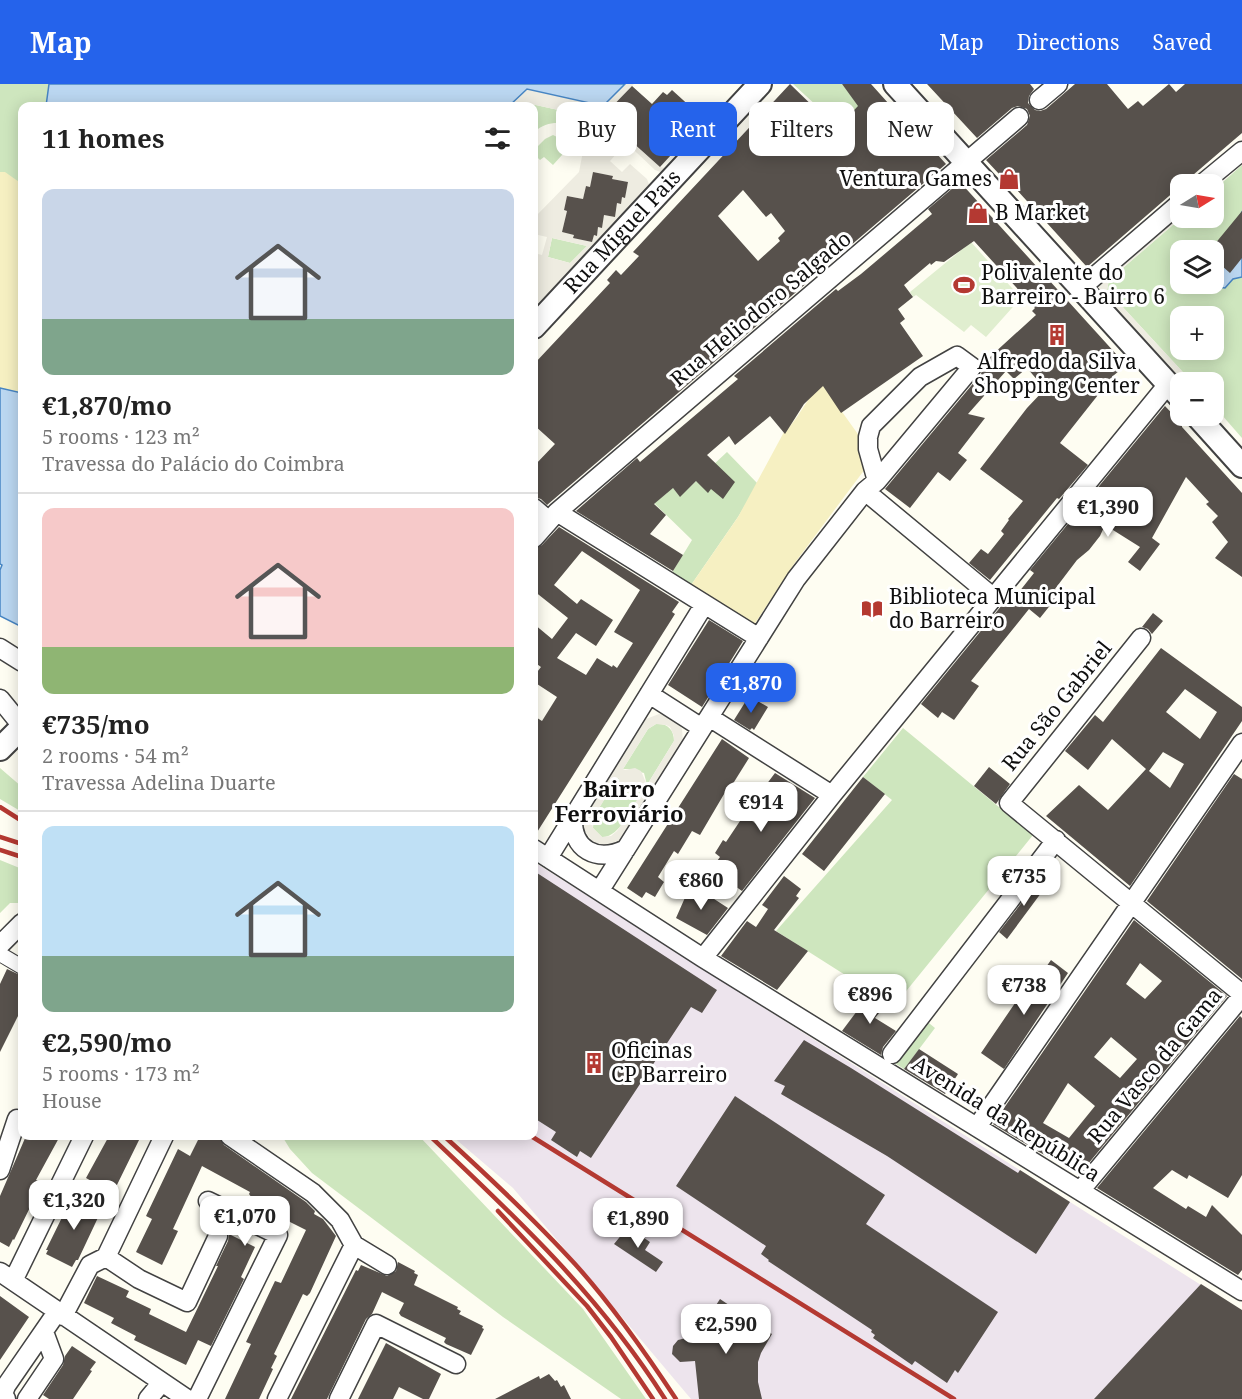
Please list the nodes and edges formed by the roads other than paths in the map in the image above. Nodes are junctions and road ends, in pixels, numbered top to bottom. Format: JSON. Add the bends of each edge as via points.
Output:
{"nodes":[{"id":1,"x":760,"y":84,"type":"edge"},
{"id":2,"x":1058,"y":84,"type":"edge"},
{"id":3,"x":904,"y":87,"type":"edge"},
{"id":4,"x":1039,"y":100,"type":"dead end"},
{"id":5,"x":1019,"y":117,"type":"dead end"},
{"id":6,"x":1242,"y":151,"type":"edge"},
{"id":7,"x":966,"y":162,"type":"junction"},
{"id":8,"x":1214,"y":174,"type":"edge"},
{"id":9,"x":1170,"y":212,"type":"edge"},
{"id":10,"x":1081,"y":288,"type":"junction"},
{"id":11,"x":538,"y":323,"type":"edge"},
{"id":12,"x":1170,"y":386,"type":"edge"},
{"id":13,"x":1170,"y":395,"type":"edge"},
{"id":14,"x":1206,"y":426,"type":"edge"},
{"id":15,"x":1242,"y":466,"type":"edge"},
{"id":16,"x":871,"y":486,"type":"junction"},
{"id":17,"x":538,"y":510,"type":"edge"},
{"id":18,"x":553,"y":516,"type":"junction"},
{"id":19,"x":538,"y":533,"type":"edge"},
{"id":20,"x":994,"y":598,"type":"junction"},
{"id":21,"x":704,"y":605,"type":"junction"},
{"id":22,"x":759,"y":638,"type":"junction"},
{"id":23,"x":1141,"y":638,"type":"dead end"},
{"id":24,"x":0,"y":648,"type":"edge"},
{"id":25,"x":18,"y":659,"type":"edge"},
{"id":26,"x":649,"y":694,"type":"junction"},
{"id":27,"x":0,"y":699,"type":"edge"},
{"id":28,"x":18,"y":721,"type":"edge"},
{"id":29,"x":706,"y":722,"type":"junction"},
{"id":30,"x":18,"y":730,"type":"edge"},
{"id":31,"x":1242,"y":743,"type":"edge"},
{"id":32,"x":0,"y":749,"type":"edge"},
{"id":33,"x":832,"y":795,"type":"junction"},
{"id":34,"x":573,"y":816,"type":"junction"},
{"id":35,"x":1056,"y":840,"type":"junction"},
{"id":36,"x":626,"y":849,"type":"junction"},
{"id":37,"x":541,"y":853,"type":"edge"},
{"id":38,"x":600,"y":890,"type":"junction"},
{"id":39,"x":1131,"y":902,"type":"junction"},
{"id":40,"x":18,"y":927,"type":"edge"},
{"id":41,"x":0,"y":945,"type":"edge"},
{"id":42,"x":0,"y":954,"type":"edge"},
{"id":43,"x":703,"y":958,"type":"junction"},
{"id":44,"x":18,"y":965,"type":"edge"},
{"id":45,"x":1242,"y":995,"type":"edge"},
{"id":46,"x":892,"y":1054,"type":"dead end"},
{"id":47,"x":17,"y":1119,"type":"dead end"},
{"id":48,"x":977,"y":1127,"type":"junction"},
{"id":49,"x":82,"y":1140,"type":"edge"},
{"id":50,"x":162,"y":1140,"type":"edge"},
{"id":51,"x":236,"y":1140,"type":"edge"},
{"id":52,"x":0,"y":1170,"type":"edge"},
{"id":53,"x":1080,"y":1191,"type":"junction"},
{"id":54,"x":208,"y":1201,"type":"dead end"},
{"id":55,"x":218,"y":1236,"type":"dead end"},
{"id":56,"x":354,"y":1245,"type":"junction"},
{"id":57,"x":106,"y":1257,"type":"junction"},
{"id":58,"x":387,"y":1265,"type":"dead end"},
{"id":59,"x":6,"y":1276,"type":"edge"},
{"id":60,"x":1240,"y":1288,"type":"edge"},
{"id":61,"x":60,"y":1314,"type":"junction"},
{"id":62,"x":44,"y":1332,"type":"junction"},
{"id":63,"x":456,"y":1364,"type":"dead end"},
{"id":64,"x":162,"y":1382,"type":"junction"},
{"id":65,"x":6,"y":1399,"type":"edge"},
{"id":66,"x":27,"y":1399,"type":"edge"},
{"id":67,"x":148,"y":1399,"type":"edge"},
{"id":68,"x":187,"y":1399,"type":"edge"},
{"id":69,"x":197,"y":1399,"type":"edge"},
{"id":70,"x":277,"y":1399,"type":"edge"},
{"id":71,"x":339,"y":1399,"type":"edge"}],
"edges":[{"from":1,"to":11,"type":"street","name":"Rua Miguel Pais"},
{"from":2,"to":4,"type":"street"},
{"from":3,"to":7,"type":"street"},
{"from":5,"to":7,"type":"street","name":"Rua Heliodoro Salgado"},
{"from":6,"to":8,"type":"street"},
{"from":7,"to":10,"type":"street"},
{"from":7,"to":18,"type":"street","name":"Rua Heliodoro Salgado"},
{"from":9,"to":10,"type":"street"},
{"from":10,"to":12,"type":"street"},
{"from":13,"to":20,"type":"street"},
{"from":14,"to":15,"type":"street"},
{"from":16,"to":16,"type":"street","via":[[972,367],[957,356],[920,377],[871,426]]},
{"from":16,"to":20,"type":"street"},
{"from":16,"to":22,"type":"street","via":[[802,572]]},
{"from":17,"to":18,"type":"street"},
{"from":18,"to":19,"type":"street","name":"Rua Heliodoro Salgado"},
{"from":18,"to":21,"type":"street"},
{"from":20,"to":33,"type":"street"},
{"from":21,"to":22,"type":"street"},
{"from":21,"to":26,"type":"street"},
{"from":22,"to":29,"type":"street"},
{"from":23,"to":35,"type":"street","name":"Rua São Gabriel","via":[[1008,802]]},
{"from":24,"to":25,"type":"street"},
{"from":26,"to":29,"type":"street"},
{"from":26,"to":34,"type":"street"},
{"from":27,"to":28,"type":"street"},
{"from":29,"to":33,"type":"street"},
{"from":29,"to":36,"type":"street"},
{"from":30,"to":32,"type":"street"},
{"from":31,"to":39,"type":"street"},
{"from":33,"to":43,"type":"street"},
{"from":34,"to":36,"type":"street","via":[[575,836],[588,851],[608,855]]},
{"from":34,"to":37,"type":"street"},
{"from":35,"to":39,"type":"street"},
{"from":35,"to":46,"type":"street"},
{"from":36,"to":38,"type":"street"},
{"from":37,"to":38,"type":"street","name":"Avenida da República"},
{"from":38,"to":43,"type":"street","name":"Avenida da República"},
{"from":39,"to":45,"type":"street"},
{"from":39,"to":48,"type":"street"},
{"from":40,"to":41,"type":"street"},
{"from":42,"to":44,"type":"street"},
{"from":43,"to":48,"type":"street","name":"Avenida da República"},
{"from":45,"to":53,"type":"street","name":"Rua Vasco da Gama"},
{"from":47,"to":52,"type":"street"},
{"from":48,"to":53,"type":"street","name":"Avenida da República"},
{"from":49,"to":59,"type":"street"},
{"from":50,"to":57,"type":"street"},
{"from":51,"to":56,"type":"street","via":[[313,1193],[340,1220]]},
{"from":53,"to":60,"type":"street","name":"Avenida da República"},
{"from":54,"to":69,"type":"street","via":[[278,1235]]},
{"from":55,"to":57,"type":"street","via":[[186,1302]]},
{"from":56,"to":58,"type":"street"},
{"from":56,"to":70,"type":"street"},
{"from":57,"to":61,"type":"street","via":[[90,1265]]},
{"from":59,"to":61,"type":"street"},
{"from":61,"to":62,"type":"street"},
{"from":61,"to":64,"type":"street"},
{"from":62,"to":65,"type":"street","via":[[6,1386]]},
{"from":62,"to":66,"type":"street","via":[[54,1359]]},
{"from":63,"to":71,"type":"street","via":[[376,1324]]},
{"from":64,"to":67,"type":"street"},
{"from":64,"to":68,"type":"street"}]}
